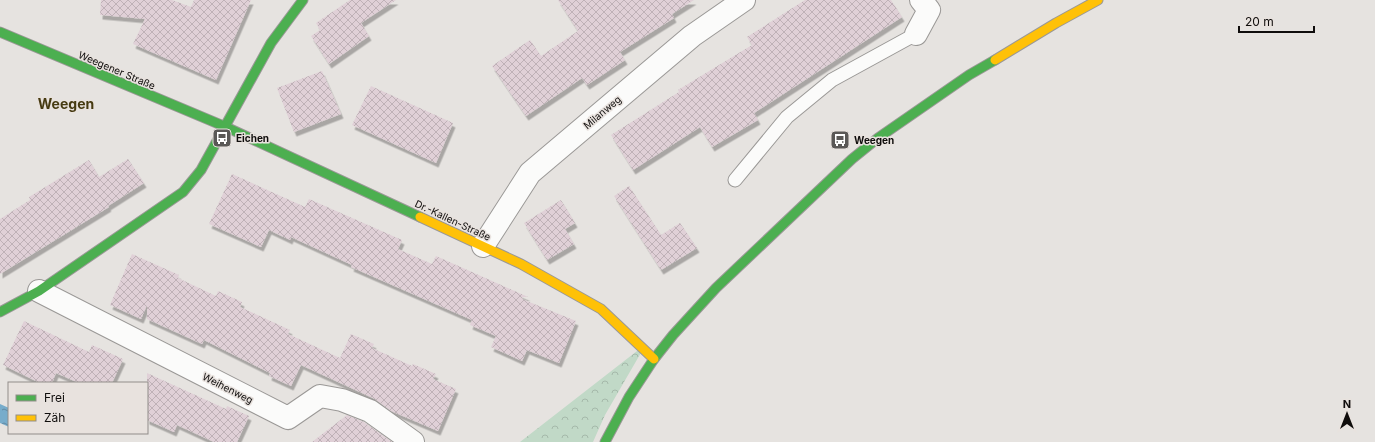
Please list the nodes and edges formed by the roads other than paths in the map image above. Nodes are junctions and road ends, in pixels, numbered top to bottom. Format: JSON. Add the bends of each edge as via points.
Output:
{"nodes":[{"id":1,"x":303,"y":0,"type":"edge"},
{"id":2,"x":744,"y":0,"type":"edge"},
{"id":3,"x":921,"y":0,"type":"edge"},
{"id":4,"x":1098,"y":0,"type":"edge"},
{"id":5,"x":0,"y":32,"type":"edge"},
{"id":6,"x":916,"y":34,"type":"joint"},
{"id":7,"x":226,"y":127,"type":"junction"},
{"id":8,"x":735,"y":180,"type":"dead end"},
{"id":9,"x":482,"y":246,"type":"junction"},
{"id":10,"x":39,"y":291,"type":"junction"},
{"id":11,"x":0,"y":312,"type":"edge"},
{"id":12,"x":654,"y":359,"type":"junction"},
{"id":13,"x":413,"y":442,"type":"edge"},
{"id":14,"x":605,"y":442,"type":"edge"}],
"edges":[{"from":1,"to":7,"type":"street","via":[[271,43]]},
{"from":2,"to":9,"type":"street","name":"Milanweg","via":[[692,36],[530,173]]},
{"from":3,"to":6,"type":"street","via":[[929,10]]},
{"from":4,"to":12,"type":"street","via":[[969,75],[852,158],[716,288]]},
{"from":5,"to":7,"type":"street","name":"Weegener Straße"},
{"from":6,"to":8,"type":"lane","via":[[832,80],[787,117]]},
{"from":7,"to":9,"type":"street","name":"Dr.-Kallen-Straße"},
{"from":7,"to":10,"type":"street","via":[[201,170],[183,192]]},
{"from":9,"to":12,"type":"street","name":"Dr.-Kallen-Straße","via":[[521,264],[601,310]]},
{"from":10,"to":11,"type":"street"},
{"from":10,"to":13,"type":"street","name":"Weihenweg","via":[[288,418],[320,396],[342,400],[370,410]]},
{"from":12,"to":14,"type":"street","via":[[629,397]]}]}
